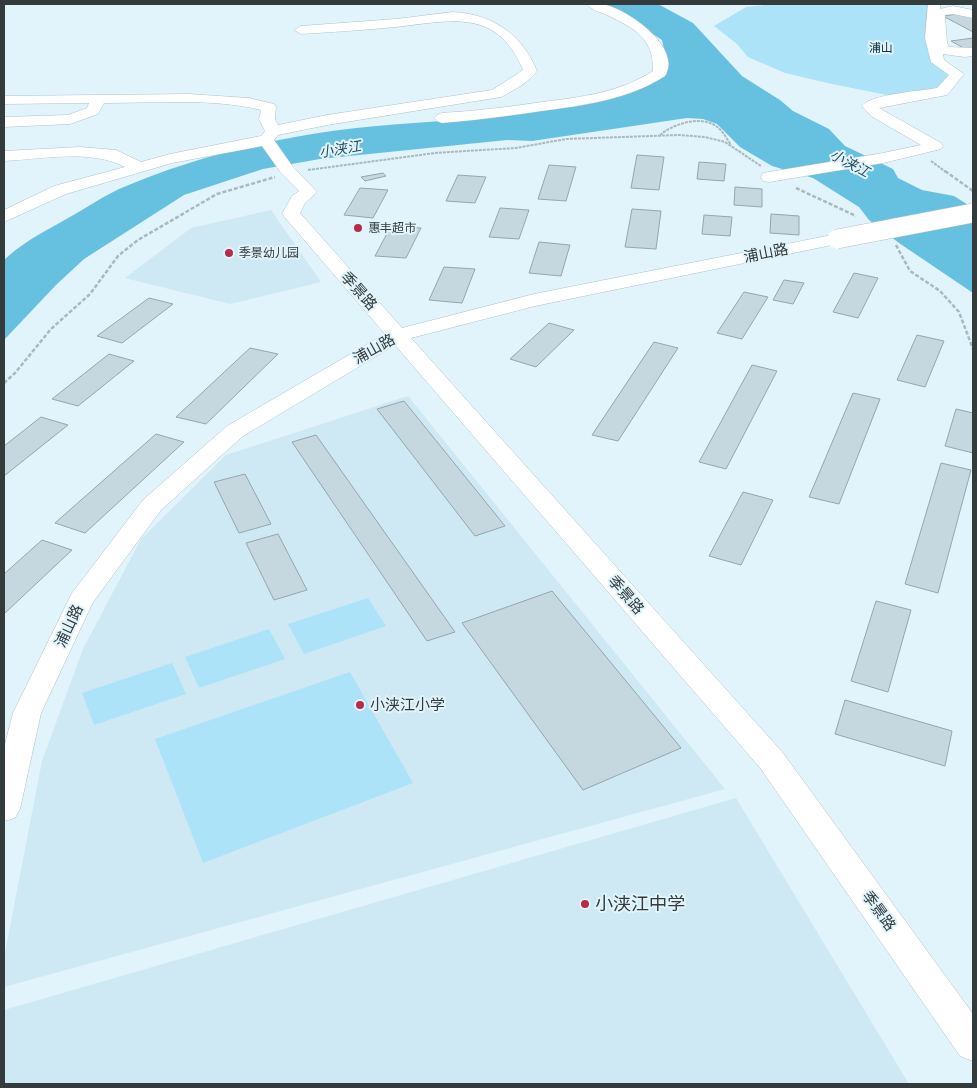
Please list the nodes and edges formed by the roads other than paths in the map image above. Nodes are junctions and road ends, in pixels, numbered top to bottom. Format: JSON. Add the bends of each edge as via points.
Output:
{"nodes":[{"id":1,"x":593,"y":4,"type":"edge"},
{"id":2,"x":934,"y":4,"type":"edge"},
{"id":3,"x":420,"y":8,"type":"dead end"},
{"id":4,"x":973,"y":14,"type":"edge"},
{"id":5,"x":442,"y":16,"type":"junction"},
{"id":6,"x":301,"y":30,"type":"dead end"},
{"id":7,"x":973,"y":52,"type":"edge"},
{"id":8,"x":99,"y":99,"type":"junction"},
{"id":9,"x":4,"y":100,"type":"edge"},
{"id":10,"x":4,"y":122,"type":"edge"},
{"id":11,"x":269,"y":136,"type":"junction"},
{"id":12,"x":4,"y":156,"type":"edge"},
{"id":13,"x":140,"y":168,"type":"junction"},
{"id":14,"x":779,"y":176,"type":"road end"},
{"id":15,"x":973,"y":213,"type":"edge"},
{"id":16,"x":4,"y":217,"type":"edge"},
{"id":17,"x":398,"y":335,"type":"junction"},
{"id":18,"x":4,"y":809,"type":"edge"},
{"id":19,"x":973,"y":1044,"type":"edge"}],
"edges":[{"from":1,"to":11,"type":"street","via":[[651,35],[662,60],[660,73],[632,88],[573,102],[490,114],[381,122]]},
{"from":2,"to":14,"type":"street","via":[[932,38],[938,62],[957,74],[942,92],[869,106],[935,146]]},
{"from":3,"to":5,"type":"street"},
{"from":4,"to":7,"type":"street","via":[[953,10],[939,13],[940,44],[945,50]]},
{"from":5,"to":6,"type":"street","via":[[410,22]]},
{"from":5,"to":11,"type":"street","via":[[471,16],[492,23],[521,50],[530,71],[496,94],[327,120]]},
{"from":8,"to":9,"type":"street"},
{"from":8,"to":10,"type":"street","via":[[92,111],[70,119]]},
{"from":8,"to":11,"type":"street","via":[[189,98],[249,102],[269,107]]},
{"from":11,"to":13,"type":"street"},
{"from":11,"to":17,"type":"street","name":"季景路","via":[[290,172],[309,192],[298,200],[291,214]]},
{"from":12,"to":13,"type":"street","via":[[80,152],[116,155]]},
{"from":13,"to":16,"type":"street","via":[[60,190]]},
{"from":15,"to":17,"type":"street","name":"浦山路","bridge":true,"via":[[534,300]]},
{"from":17,"to":18,"type":"street","name":"浦山路","via":[[235,431],[152,505],[81,599],[27,713]]},
{"from":17,"to":19,"type":"street","name":"季景路","via":[[772,761]]}]}
